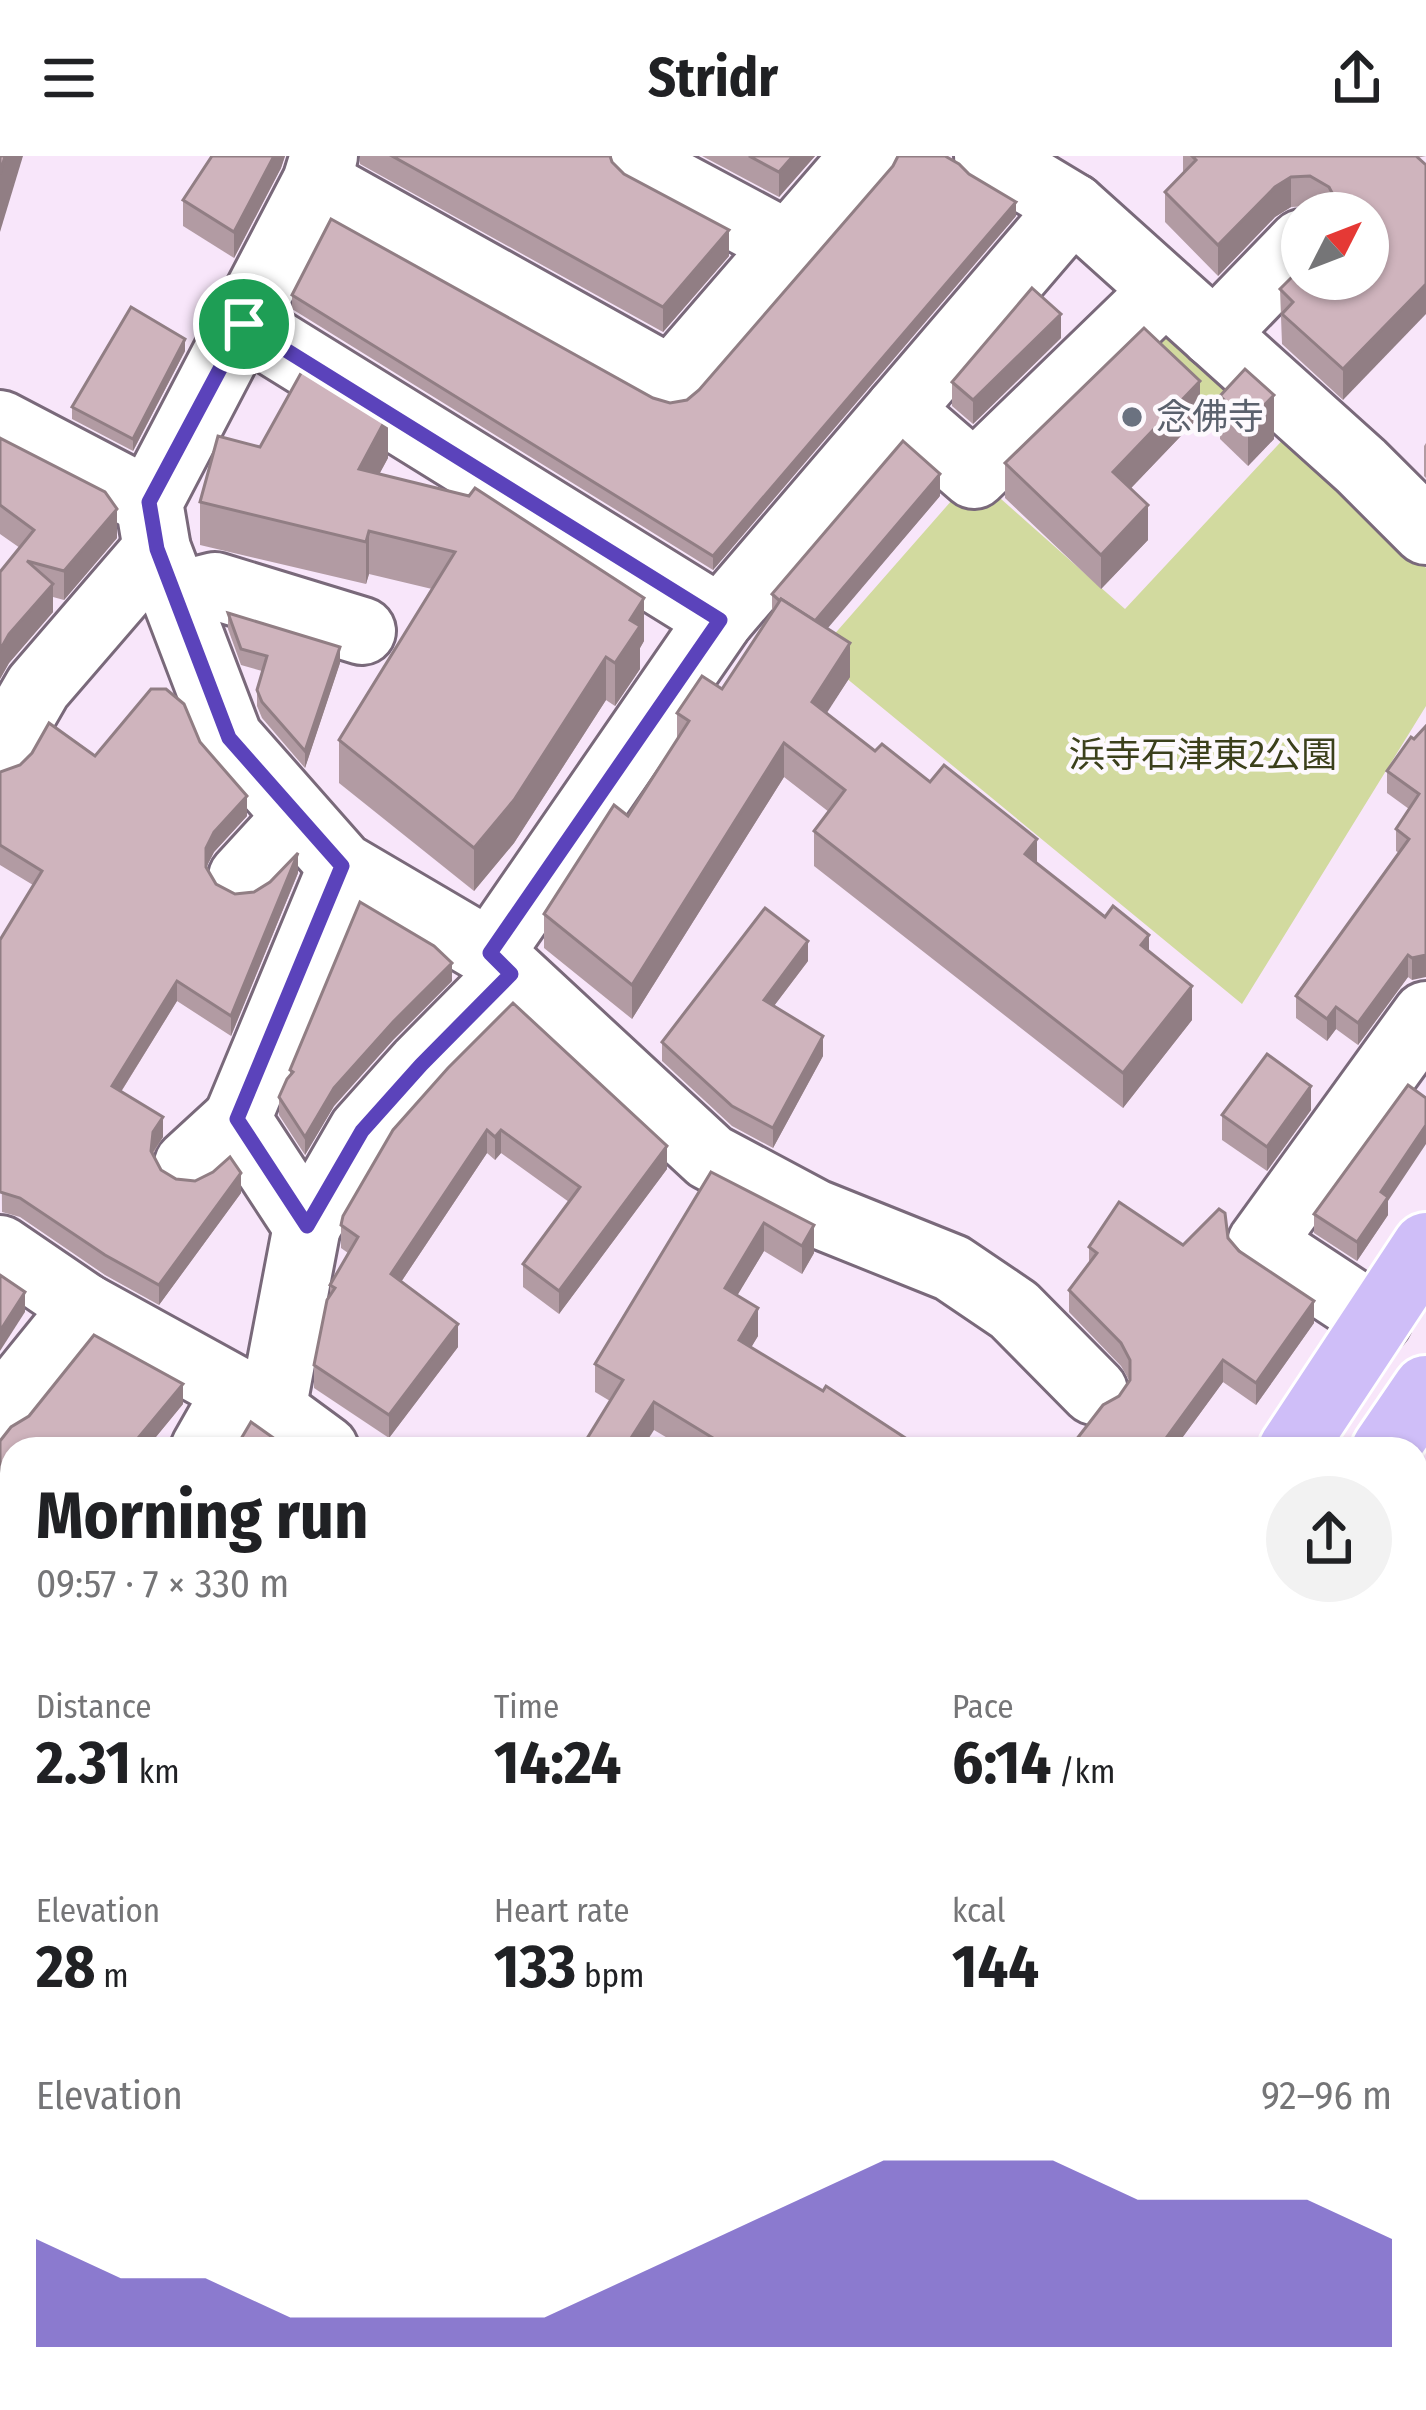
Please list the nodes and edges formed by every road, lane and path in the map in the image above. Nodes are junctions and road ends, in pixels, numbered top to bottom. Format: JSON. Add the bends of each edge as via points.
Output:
{"nodes":[{"id":1,"x":865,"y":156,"type":"edge"},
{"id":2,"x":988,"y":156,"type":"edge"},
{"id":3,"x":643,"y":167,"type":"dead end"},
{"id":4,"x":320,"y":169,"type":"edge"},
{"id":5,"x":1075,"y":186,"type":"edge"},
{"id":6,"x":787,"y":244,"type":"junction"},
{"id":7,"x":1281,"y":265,"type":"edge"},
{"id":8,"x":1165,"y":290,"type":"junction"},
{"id":9,"x":244,"y":324,"type":"junction"},
{"id":10,"x":1214,"y":334,"type":"junction"},
{"id":11,"x":899,"y":410,"type":"junction"},
{"id":12,"x":0,"y":424,"type":"edge"},
{"id":13,"x":1426,"y":531,"type":"edge"},
{"id":14,"x":160,"y":549,"type":"junction"},
{"id":15,"x":720,"y":620,"type":"junction"},
{"id":16,"x":362,"y":632,"type":"dead end"},
{"id":17,"x":0,"y":753,"type":"edge"},
{"id":18,"x":298,"y":817,"type":"junction"},
{"id":19,"x":342,"y":866,"type":"junction"},
{"id":20,"x":242,"y":877,"type":"dead end"},
{"id":21,"x":500,"y":964,"type":"junction"},
{"id":22,"x":1426,"y":1015,"type":"edge"},
{"id":23,"x":237,"y":1119,"type":"junction"},
{"id":24,"x":188,"y":1163,"type":"dead end"},
{"id":25,"x":307,"y":1226,"type":"junction"},
{"id":26,"x":1426,"y":1246,"type":"edge"},
{"id":27,"x":0,"y":1249,"type":"edge"},
{"id":28,"x":85,"y":1307,"type":"junction"},
{"id":29,"x":1402,"y":1309,"type":"edge"},
{"id":30,"x":1426,"y":1389,"type":"edge"},
{"id":31,"x":1094,"y":1391,"type":"dead end"},
{"id":32,"x":254,"y":1400,"type":"junction"},
{"id":33,"x":0,"y":1412,"type":"edge"},
{"id":34,"x":216,"y":1437,"type":"edge"},
{"id":35,"x":308,"y":1437,"type":"edge"},
{"id":36,"x":1301,"y":1437,"type":"edge"},
{"id":37,"x":1333,"y":1437,"type":"edge"},
{"id":38,"x":1392,"y":1437,"type":"edge"}],
"edges":[{"from":1,"to":6,"type":"street"},
{"from":2,"to":5,"type":"street"},
{"from":3,"to":6,"type":"street"},
{"from":4,"to":6,"type":"street","via":[[671,380]]},
{"from":4,"to":9,"type":"street"},
{"from":5,"to":8,"type":"street"},
{"from":5,"to":11,"type":"street"},
{"from":7,"to":10,"type":"street"},
{"from":8,"to":10,"type":"street"},
{"from":8,"to":11,"type":"street","via":[[974,475]]},
{"from":9,"to":14,"type":"street"},
{"from":9,"to":15,"type":"street"},
{"from":10,"to":13,"type":"street"},
{"from":11,"to":15,"type":"street"},
{"from":12,"to":14,"type":"street"},
{"from":14,"to":16,"type":"street","via":[[215,586]]},
{"from":14,"to":17,"type":"street","via":[[38,687]]},
{"from":14,"to":18,"type":"street","via":[[229,738]]},
{"from":15,"to":21,"type":"street"},
{"from":18,"to":19,"type":"street"},
{"from":18,"to":20,"type":"street"},
{"from":19,"to":21,"type":"street"},
{"from":19,"to":23,"type":"street"},
{"from":21,"to":25,"type":"street","via":[[362,1131]]},
{"from":21,"to":31,"type":"street","via":[[710,1157],[815,1214],[952,1268],[1014,1310]]},
{"from":22,"to":29,"type":"street","via":[[1262,1243]]},
{"from":23,"to":24,"type":"street"},
{"from":23,"to":25,"type":"street"},
{"from":25,"to":32,"type":"street"},
{"from":26,"to":29,"type":"highway"},
{"from":27,"to":28,"type":"street"},
{"from":28,"to":32,"type":"street"},
{"from":28,"to":33,"type":"street"},
{"from":29,"to":36,"type":"highway"},
{"from":29,"to":37,"type":"highway"},
{"from":30,"to":38,"type":"highway"},
{"from":32,"to":34,"type":"street"},
{"from":32,"to":35,"type":"street"}]}
